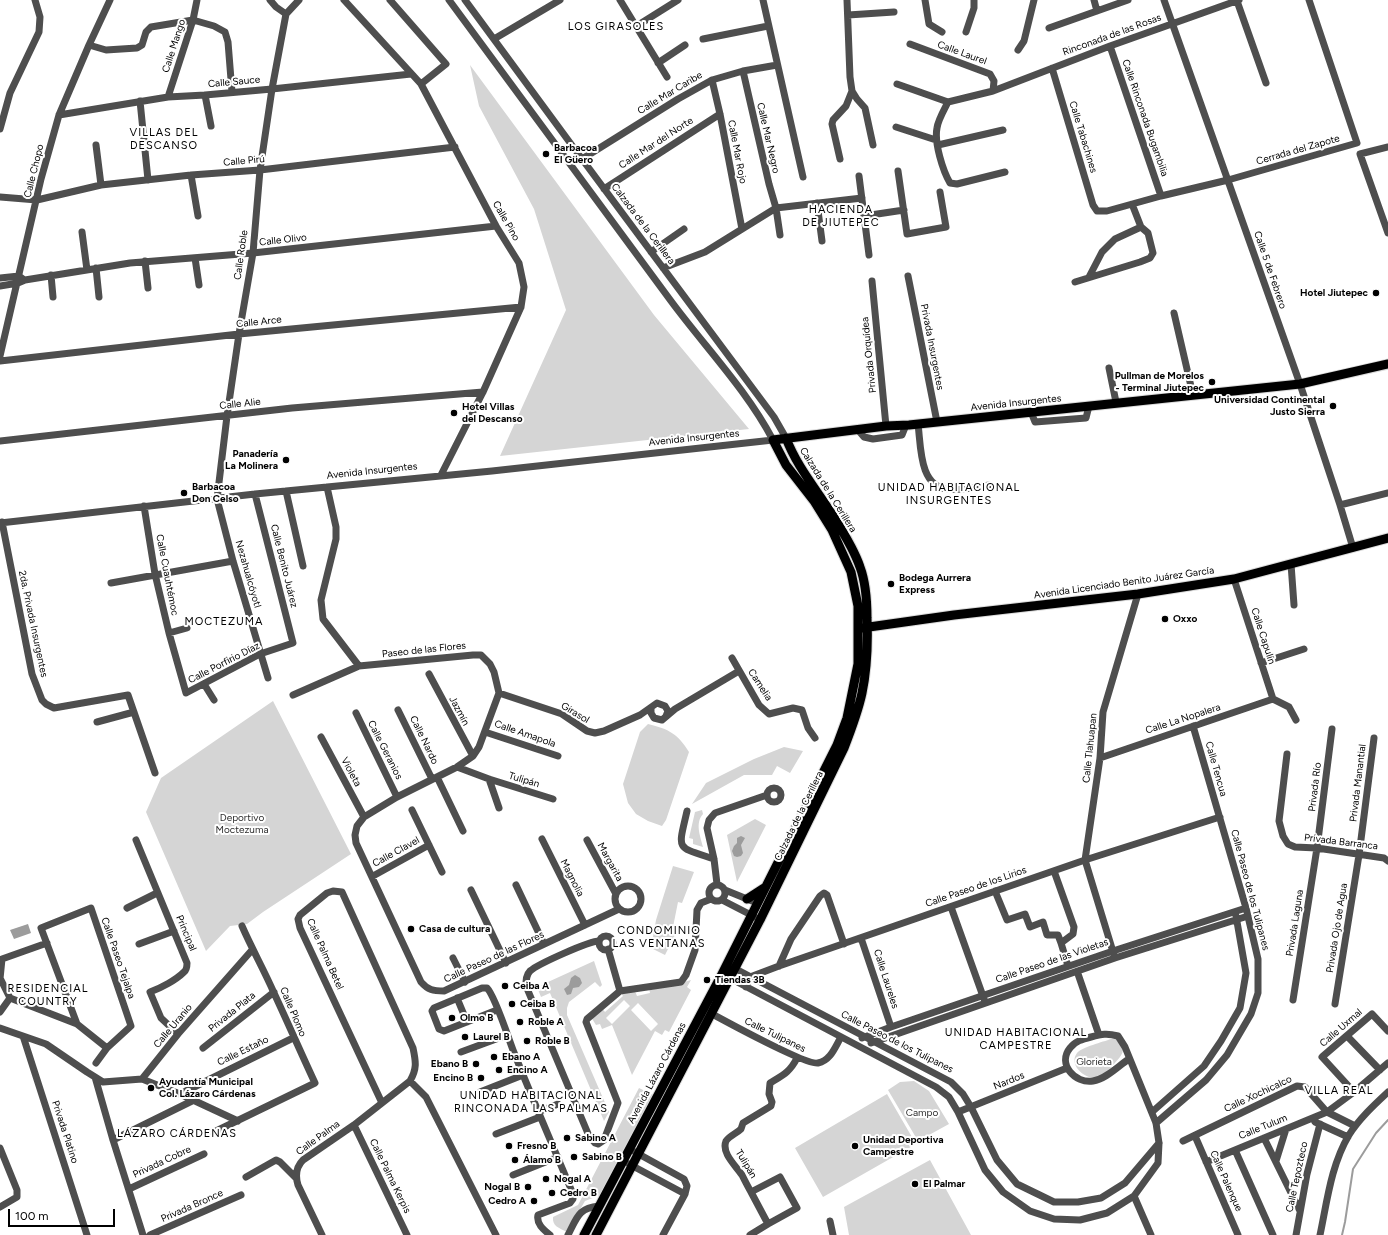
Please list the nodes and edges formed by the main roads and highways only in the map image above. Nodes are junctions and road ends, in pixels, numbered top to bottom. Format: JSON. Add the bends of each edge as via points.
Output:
{"nodes":[{"id":1,"x":1388,"y":364,"type":"edge"},
{"id":2,"x":786,"y":438,"type":"junction"},
{"id":3,"x":773,"y":440,"type":"joint"},
{"id":4,"x":1388,"y":538,"type":"edge"},
{"id":5,"x":863,"y":628,"type":"junction"},
{"id":6,"x":862,"y":663,"type":"junction"},
{"id":7,"x":765,"y":887,"type":"junction"},
{"id":8,"x":747,"y":899,"type":"road end"},
{"id":9,"x":731,"y":967,"type":"junction"},
{"id":10,"x":726,"y":977,"type":"junction"},
{"id":11,"x":584,"y":1235,"type":"edge"},
{"id":12,"x":596,"y":1235,"type":"edge"}],
"edges":[{"from":1,"to":2,"type":"main road","name":"Avenida Insurgentes","via":[[1300,384]]},
{"from":2,"to":3,"type":"main road","name":"Avenida Insurgentes"},
{"from":2,"to":5,"type":"main road","name":"Calzada de la Cerillera","via":[[803,473],[833,517],[860,567],[867,597]]},
{"from":3,"to":5,"type":"main road","name":"Calzada de la Cerillera","via":[[786,465],[814,501],[832,530],[851,572]]},
{"from":4,"to":5,"type":"main road","name":"Avenida Licenciado Benito Juárez García","via":[[1234,579],[1138,594]]},
{"from":5,"to":6,"type":"main road","name":"Calzada de la Cerillera"},
{"from":6,"to":7,"type":"main road","name":"Calzada de la Cerillera","via":[[837,746]]},
{"from":6,"to":9,"type":"main road","name":"Calzada de la Cerillera","via":[[862,694],[844,748],[760,920]]},
{"from":7,"to":8,"type":"main road"},
{"from":7,"to":9,"type":"main road","name":"Calzada de la Cerillera"},
{"from":9,"to":10,"type":"main road","name":"Avenida Lázaro Cárdenas"},
{"from":10,"to":11,"type":"main road","name":"Avenida Lázaro Cárdenas"},
{"from":10,"to":12,"type":"main road","name":"Avenida Lázaro Cárdenas","via":[[712,1014]]}]}
